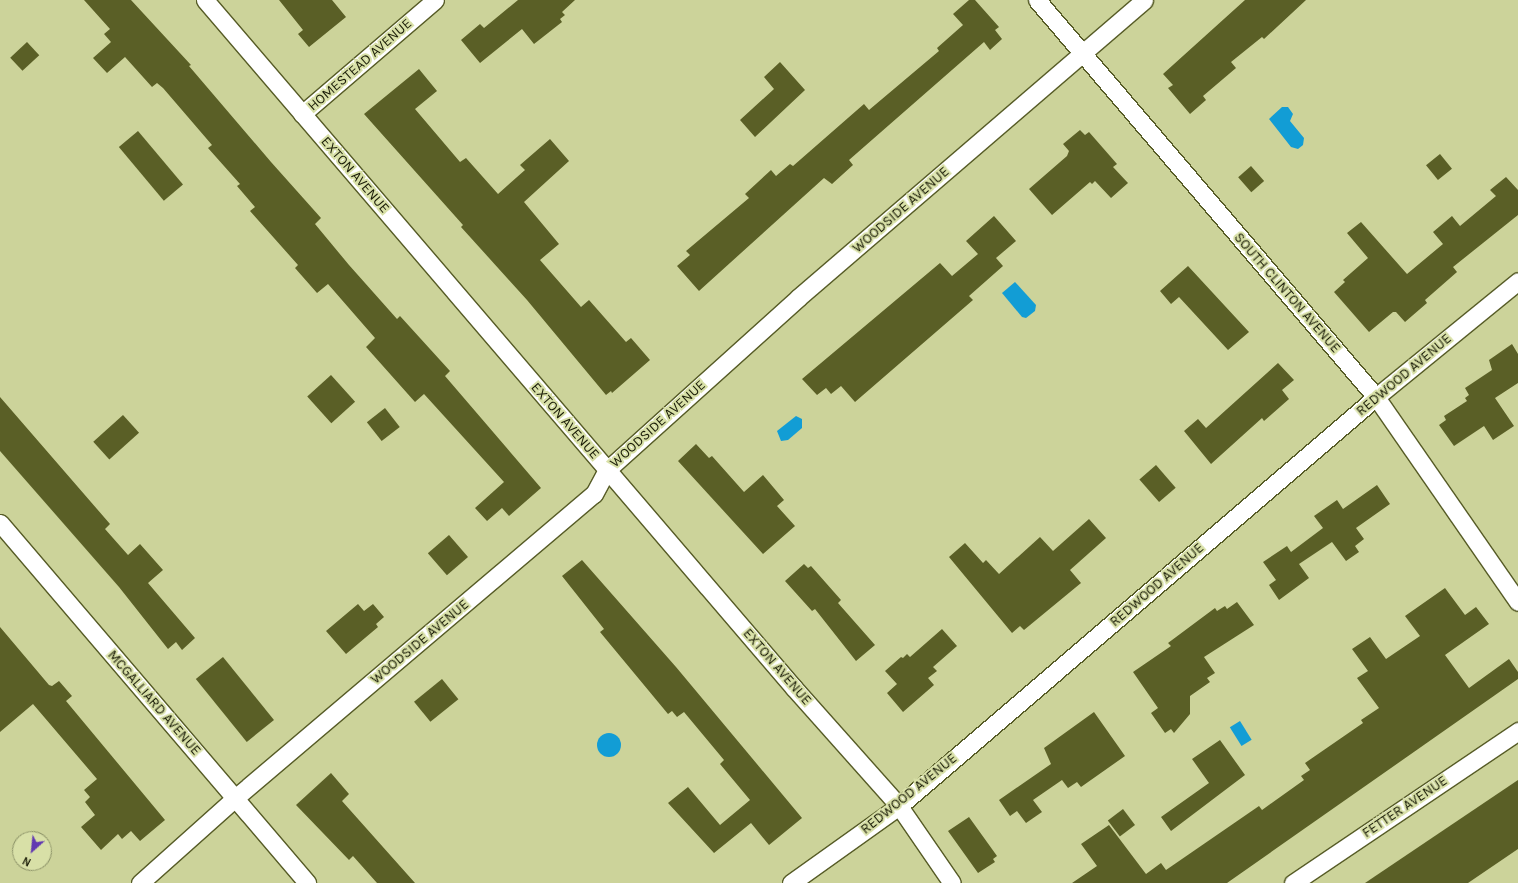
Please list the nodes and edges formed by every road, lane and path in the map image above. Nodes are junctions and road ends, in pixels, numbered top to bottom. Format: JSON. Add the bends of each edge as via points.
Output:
{"nodes":[{"id":1,"x":205,"y":0,"type":"edge"},
{"id":2,"x":435,"y":0,"type":"edge"},
{"id":3,"x":1037,"y":0,"type":"edge"},
{"id":4,"x":1144,"y":0,"type":"edge"},
{"id":5,"x":1082,"y":53,"type":"junction"},
{"id":6,"x":302,"y":114,"type":"junction"},
{"id":7,"x":1518,"y":281,"type":"edge"},
{"id":8,"x":1376,"y":397,"type":"junction"},
{"id":9,"x":607,"y":470,"type":"junction"},
{"id":10,"x":0,"y":523,"type":"edge"},
{"id":11,"x":1518,"y":602,"type":"edge"},
{"id":12,"x":1518,"y":731,"type":"edge"},
{"id":13,"x":235,"y":798,"type":"junction"},
{"id":14,"x":899,"y":806,"type":"junction"},
{"id":15,"x":140,"y":883,"type":"edge"},
{"id":16,"x":307,"y":883,"type":"edge"},
{"id":17,"x":791,"y":883,"type":"edge"},
{"id":18,"x":952,"y":883,"type":"edge"},
{"id":19,"x":1293,"y":883,"type":"edge"}],
"edges":[{"from":1,"to":6,"type":"street","name":"EXTON AVENUE"},
{"from":2,"to":6,"type":"street","name":"HOMESTEAD AVENUE"},
{"from":3,"to":5,"type":"street","name":"SOUTH CLINTON AVENUE"},
{"from":4,"to":5,"type":"street","name":"WOODSIDE AVENUE"},
{"from":5,"to":8,"type":"street","name":"SOUTH CLINTON AVENUE"},
{"from":5,"to":9,"type":"street","name":"WOODSIDE AVENUE","via":[[799,298]]},
{"from":6,"to":9,"type":"street","name":"EXTON AVENUE"},
{"from":7,"to":8,"type":"street","name":"REDWOOD AVENUE"},
{"from":8,"to":11,"type":"street","name":"SOUTH CLINTON AVENUE"},
{"from":8,"to":14,"type":"street","name":"REDWOOD AVENUE"},
{"from":9,"to":13,"type":"street","name":"WOODSIDE AVENUE","via":[[594,494]]},
{"from":9,"to":14,"type":"street","name":"EXTON AVENUE"},
{"from":10,"to":13,"type":"street","name":"MCGALLIARD AVENUE"},
{"from":12,"to":19,"type":"street","name":"FETTER AVENUE"},
{"from":13,"to":15,"type":"street","name":"WOODSIDE AVENUE"},
{"from":13,"to":16,"type":"street","name":"MCGALLIARD AVENUE"},
{"from":14,"to":17,"type":"street","name":"REDWOOD AVENUE"},
{"from":14,"to":18,"type":"street","name":"EXTON AVENUE"}]}
